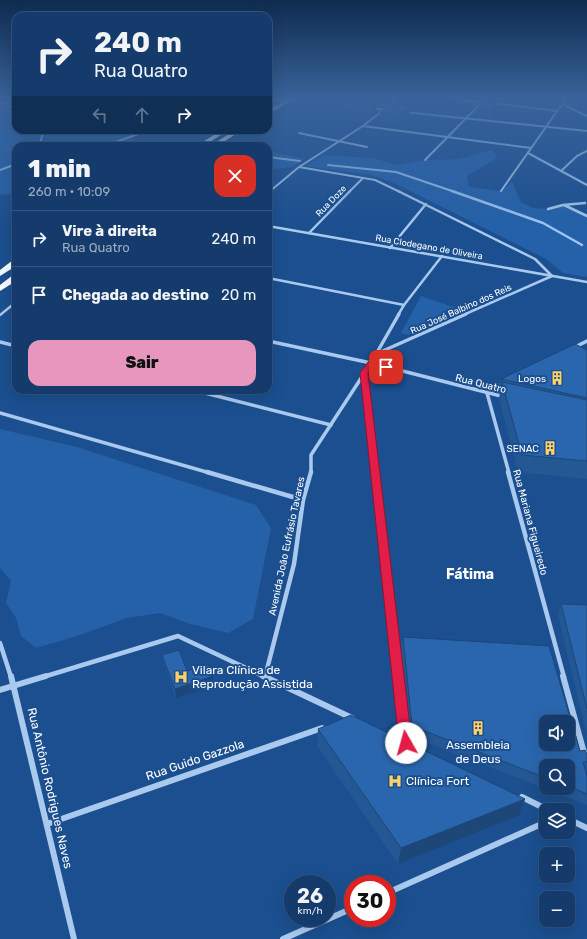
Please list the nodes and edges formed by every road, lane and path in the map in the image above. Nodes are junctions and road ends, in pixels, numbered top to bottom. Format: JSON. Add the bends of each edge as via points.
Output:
{"nodes":[{"id":1,"x":338,"y":141,"type":"joint"},
{"id":2,"x":443,"y":141,"type":"edge"},
{"id":3,"x":476,"y":141,"type":"edge"},
{"id":4,"x":536,"y":141,"type":"edge"},
{"id":5,"x":367,"y":147,"type":"dead end"},
{"id":6,"x":531,"y":148,"type":"junction"},
{"id":7,"x":587,"y":151,"type":"edge"},
{"id":8,"x":528,"y":153,"type":"junction"},
{"id":9,"x":425,"y":160,"type":"dead end"},
{"id":10,"x":300,"y":167,"type":"junction"},
{"id":11,"x":561,"y":171,"type":"junction"},
{"id":12,"x":363,"y":178,"type":"junction"},
{"id":13,"x":587,"y":185,"type":"edge"},
{"id":14,"x":272,"y":190,"type":"edge"},
{"id":15,"x":501,"y":191,"type":"dead end"},
{"id":16,"x":585,"y":203,"type":"dead end"},
{"id":17,"x":426,"y":204,"type":"junction"},
{"id":18,"x":563,"y":205,"type":"junction"},
{"id":19,"x":548,"y":209,"type":"dead end"},
{"id":20,"x":587,"y":216,"type":"edge"},
{"id":21,"x":272,"y":227,"type":"edge"},
{"id":22,"x":309,"y":233,"type":"junction"},
{"id":23,"x":390,"y":248,"type":"junction"},
{"id":24,"x":442,"y":256,"type":"junction"},
{"id":25,"x":12,"y":265,"type":"edge"},
{"id":26,"x":0,"y":274,"type":"edge"},
{"id":27,"x":552,"y":276,"type":"junction"},
{"id":28,"x":272,"y":279,"type":"edge"},
{"id":29,"x":12,"y":280,"type":"edge"},
{"id":30,"x":587,"y":282,"type":"edge"},
{"id":31,"x":0,"y":289,"type":"edge"},
{"id":32,"x":12,"y":305,"type":"edge"},
{"id":33,"x":404,"y":305,"type":"junction"},
{"id":34,"x":0,"y":315,"type":"edge"},
{"id":35,"x":587,"y":341,"type":"edge"},
{"id":36,"x":0,"y":342,"type":"edge"},
{"id":37,"x":272,"y":342,"type":"edge"},
{"id":38,"x":12,"y":345,"type":"edge"},
{"id":39,"x":567,"y":351,"type":"edge"},
{"id":40,"x":376,"y":354,"type":"junction"},
{"id":41,"x":371,"y":363,"type":"junction"},
{"id":42,"x":364,"y":373,"type":"junction"},
{"id":43,"x":507,"y":382,"type":"edge"},
{"id":44,"x":487,"y":393,"type":"junction"},
{"id":45,"x":209,"y":394,"type":"edge"},
{"id":46,"x":510,"y":398,"type":"edge"},
{"id":47,"x":0,"y":413,"type":"edge"},
{"id":48,"x":331,"y":424,"type":"junction"},
{"id":49,"x":303,"y":500,"type":"junction"},
{"id":50,"x":0,"y":644,"type":"edge"},
{"id":51,"x":265,"y":677,"type":"junction"},
{"id":52,"x":14,"y":686,"type":"junction"},
{"id":53,"x":0,"y":690,"type":"edge"},
{"id":54,"x":351,"y":718,"type":"junction"},
{"id":55,"x":344,"y":720,"type":"edge"},
{"id":56,"x":358,"y":721,"type":"edge"},
{"id":57,"x":329,"y":725,"type":"edge"},
{"id":58,"x":399,"y":740,"type":"edge"},
{"id":59,"x":406,"y":743,"type":"junction"},
{"id":60,"x":413,"y":746,"type":"edge"},
{"id":61,"x":587,"y":764,"type":"edge"},
{"id":62,"x":513,"y":793,"type":"edge"},
{"id":63,"x":539,"y":806,"type":"edge"},
{"id":64,"x":575,"y":822,"type":"edge"},
{"id":65,"x":47,"y":824,"type":"junction"},
{"id":66,"x":539,"y":825,"type":"edge"},
{"id":67,"x":587,"y":828,"type":"edge"},
{"id":68,"x":396,"y":889,"type":"edge"},
{"id":69,"x":344,"y":912,"type":"edge"},
{"id":70,"x":74,"y":939,"type":"edge"},
{"id":71,"x":283,"y":939,"type":"edge"}],
"edges":[{"from":1,"to":5,"type":"street"},
{"from":1,"to":10,"type":"street"},
{"from":2,"to":9,"type":"street"},
{"from":3,"to":6,"type":"street"},
{"from":4,"to":6,"type":"street"},
{"from":6,"to":8,"type":"street"},
{"from":7,"to":11,"type":"street","via":[[576,156]]},
{"from":8,"to":11,"type":"street"},
{"from":8,"to":15,"type":"street"},
{"from":10,"to":12,"type":"street"},
{"from":10,"to":14,"type":"street"},
{"from":11,"to":13,"type":"street"},
{"from":12,"to":17,"type":"street","via":[[375,180]]},
{"from":12,"to":22,"type":"street","name":"Rua Doze"},
{"from":16,"to":18,"type":"street"},
{"from":17,"to":23,"type":"street"},
{"from":17,"to":27,"type":"street","via":[[535,259]]},
{"from":18,"to":19,"type":"street"},
{"from":18,"to":20,"type":"street"},
{"from":21,"to":22,"type":"street","name":"Rua Clodegano de Oliveira"},
{"from":22,"to":23,"type":"street","name":"Rua Clodegano de Oliveira"},
{"from":23,"to":24,"type":"street","name":"Rua Clodegano de Oliveira"},
{"from":24,"to":27,"type":"street","name":"Rua Clodegano de Oliveira"},
{"from":24,"to":33,"type":"street","name":"Avenida João Eufrásio Tavares"},
{"from":25,"to":26,"type":"highway"},
{"from":27,"to":30,"type":"street","name":"Rua Clodegano de Oliveira"},
{"from":27,"to":40,"type":"street","name":"Rua José Balbino dos Reis"},
{"from":28,"to":33,"type":"street"},
{"from":29,"to":31,"type":"highway"},
{"from":32,"to":34,"type":"street"},
{"from":33,"to":40,"type":"street","name":"Avenida João Eufrásio Tavares"},
{"from":35,"to":39,"type":"street"},
{"from":36,"to":38,"type":"street"},
{"from":37,"to":41,"type":"street","name":"Rua Quatro"},
{"from":40,"to":41,"type":"street","name":"Avenida João Eufrásio Tavares"},
{"from":41,"to":42,"type":"street","name":"Avenida João Eufrásio Tavares"},
{"from":41,"to":44,"type":"street","name":"Rua Quatro"},
{"from":42,"to":48,"type":"street","name":"Avenida João Eufrásio Tavares"},
{"from":42,"to":59,"type":"street"},
{"from":43,"to":44,"type":"street"},
{"from":44,"to":46,"type":"street","name":"Rua Quatro"},
{"from":44,"to":61,"type":"street","name":"Rua Mariana Figueiredo"},
{"from":45,"to":48,"type":"street"},
{"from":47,"to":49,"type":"street"},
{"from":48,"to":49,"type":"street","name":"Avenida João Eufrásio Tavares","via":[[312,454],[311,477]]},
{"from":49,"to":51,"type":"street","name":"Avenida João Eufrásio Tavares","via":[[294,564]]},
{"from":50,"to":52,"type":"street","name":"Rua Antônio Rodrigues Naves"},
{"from":51,"to":52,"type":"street","via":[[178,636]]},
{"from":51,"to":54,"type":"street"},
{"from":52,"to":53,"type":"street"},
{"from":52,"to":65,"type":"street","name":"Rua Antônio Rodrigues Naves"},
{"from":54,"to":55,"type":"street"},
{"from":54,"to":56,"type":"street"},
{"from":57,"to":65,"type":"street","name":"Rua Guido Gazzola"},
{"from":58,"to":59,"type":"street"},
{"from":59,"to":60,"type":"street"},
{"from":62,"to":63,"type":"street"},
{"from":64,"to":67,"type":"street"},
{"from":65,"to":70,"type":"street","name":"Rua Antônio Rodrigues Naves"},
{"from":66,"to":68,"type":"street"},
{"from":69,"to":71,"type":"street"}]}
